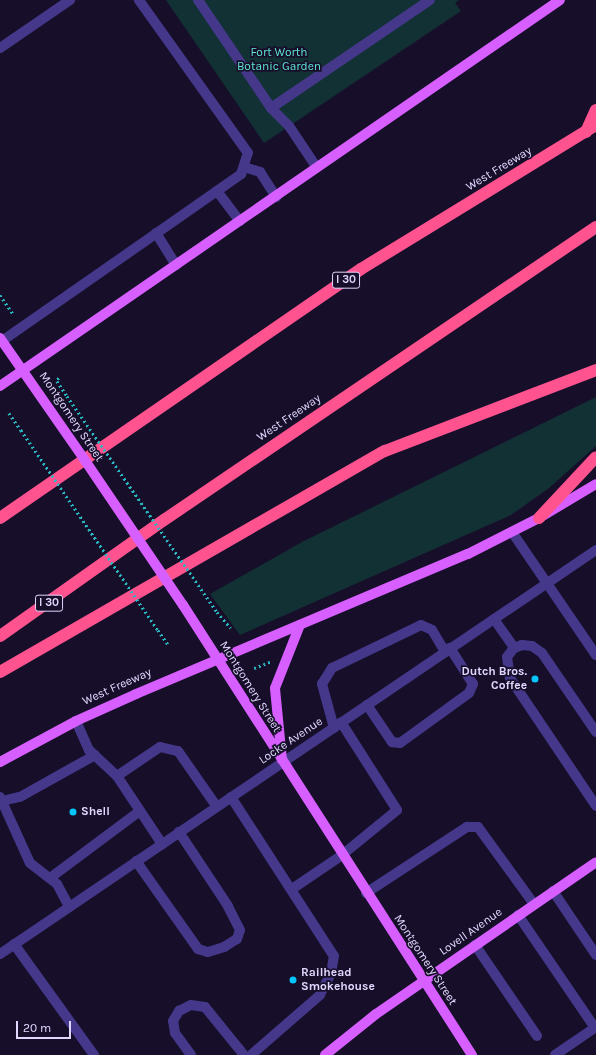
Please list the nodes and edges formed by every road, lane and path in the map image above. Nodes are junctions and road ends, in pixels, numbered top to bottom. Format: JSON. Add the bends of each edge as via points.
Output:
{"nodes":[{"id":1,"x":70,"y":0,"type":"edge"},
{"id":2,"x":139,"y":0,"type":"edge"},
{"id":3,"x":198,"y":0,"type":"edge"},
{"id":4,"x":430,"y":0,"type":"edge"},
{"id":5,"x":560,"y":0,"type":"edge"},
{"id":6,"x":0,"y":48,"type":"edge"},
{"id":7,"x":271,"y":108,"type":"junction"},
{"id":8,"x":596,"y":110,"type":"edge"},
{"id":9,"x":596,"y":126,"type":"edge"},
{"id":10,"x":586,"y":132,"type":"junction"},
{"id":11,"x":244,"y":167,"type":"junction"},
{"id":12,"x":317,"y":168,"type":"junction"},
{"id":13,"x":217,"y":191,"type":"junction"},
{"id":14,"x":276,"y":197,"type":"junction"},
{"id":15,"x":240,"y":222,"type":"junction"},
{"id":16,"x":596,"y":227,"type":"edge"},
{"id":17,"x":156,"y":233,"type":"junction"},
{"id":18,"x":176,"y":265,"type":"junction"},
{"id":19,"x":1,"y":340,"type":"edge"},
{"id":20,"x":23,"y":370,"type":"junction"},
{"id":21,"x":596,"y":370,"type":"edge"},
{"id":22,"x":59,"y":378,"type":"dead end"},
{"id":23,"x":0,"y":386,"type":"edge"},
{"id":24,"x":9,"y":413,"type":"dead end"},
{"id":25,"x":596,"y":457,"type":"edge"},
{"id":26,"x":596,"y":484,"type":"edge"},
{"id":27,"x":0,"y":518,"type":"edge"},
{"id":28,"x":539,"y":518,"type":"junction"},
{"id":29,"x":512,"y":532,"type":"junction"},
{"id":30,"x":596,"y":550,"type":"edge"},
{"id":31,"x":547,"y":583,"type":"junction"},
{"id":32,"x":494,"y":619,"type":"junction"},
{"id":33,"x":300,"y":625,"type":"junction"},
{"id":34,"x":231,"y":628,"type":"dead end"},
{"id":35,"x":0,"y":636,"type":"edge"},
{"id":36,"x":169,"y":646,"type":"dead end"},
{"id":37,"x":514,"y":648,"type":"junction"},
{"id":38,"x":448,"y":650,"type":"junction"},
{"id":39,"x":596,"y":655,"type":"edge"},
{"id":40,"x":218,"y":659,"type":"junction"},
{"id":41,"x":276,"y":660,"type":"dead end"},
{"id":42,"x":254,"y":668,"type":"dead end"},
{"id":43,"x":0,"y":672,"type":"edge"},
{"id":44,"x":367,"y":705,"type":"junction"},
{"id":45,"x":76,"y":721,"type":"junction"},
{"id":46,"x":337,"y":725,"type":"junction"},
{"id":47,"x":596,"y":732,"type":"edge"},
{"id":48,"x":94,"y":755,"type":"junction"},
{"id":49,"x":0,"y":762,"type":"edge"},
{"id":50,"x":282,"y":762,"type":"junction"},
{"id":51,"x":117,"y":776,"type":"junction"},
{"id":52,"x":231,"y":797,"type":"junction"},
{"id":53,"x":1,"y":799,"type":"edge"},
{"id":54,"x":596,"y":806,"type":"edge"},
{"id":55,"x":217,"y":807,"type":"junction"},
{"id":56,"x":140,"y":811,"type":"junction"},
{"id":57,"x":179,"y":832,"type":"junction"},
{"id":58,"x":162,"y":844,"type":"junction"},
{"id":59,"x":342,"y":855,"type":"junction"},
{"id":60,"x":136,"y":861,"type":"junction"},
{"id":61,"x":596,"y":862,"type":"edge"},
{"id":62,"x":50,"y":878,"type":"junction"},
{"id":63,"x":292,"y":889,"type":"junction"},
{"id":64,"x":553,"y":891,"type":"junction"},
{"id":65,"x":366,"y":893,"type":"junction"},
{"id":66,"x":534,"y":904,"type":"junction"},
{"id":67,"x":69,"y":907,"type":"junction"},
{"id":68,"x":518,"y":915,"type":"junction"},
{"id":69,"x":14,"y":944,"type":"junction"},
{"id":70,"x":475,"y":945,"type":"junction"},
{"id":71,"x":0,"y":954,"type":"edge"},
{"id":72,"x":596,"y":955,"type":"edge"},
{"id":73,"x":423,"y":981,"type":"junction"},
{"id":74,"x":596,"y":1028,"type":"edge"},
{"id":75,"x":537,"y":1036,"type":"dead end"},
{"id":76,"x":94,"y":1055,"type":"edge"},
{"id":77,"x":191,"y":1055,"type":"edge"},
{"id":78,"x":244,"y":1055,"type":"edge"},
{"id":79,"x":251,"y":1055,"type":"edge"},
{"id":80,"x":325,"y":1055,"type":"edge"},
{"id":81,"x":472,"y":1055,"type":"edge"},
{"id":82,"x":555,"y":1055,"type":"edge"}],
"edges":[{"from":1,"to":6,"type":"street"},
{"from":2,"to":11,"type":"street","via":[[248,153]]},
{"from":3,"to":7,"type":"street"},
{"from":4,"to":7,"type":"street"},
{"from":5,"to":12,"type":"main road"},
{"from":7,"to":12,"type":"street","via":[[289,126]]},
{"from":8,"to":10,"type":"highway"},
{"from":9,"to":10,"type":"highway","name":"West Freeway","number":"I 30"},
{"from":10,"to":27,"type":"highway","name":"West Freeway","number":"I 30","via":[[361,270]]},
{"from":11,"to":13,"type":"street","via":[[241,174]]},
{"from":11,"to":14,"type":"street","via":[[260,172]]},
{"from":12,"to":14,"type":"main road"},
{"from":13,"to":15,"type":"street"},
{"from":13,"to":17,"type":"street"},
{"from":14,"to":15,"type":"main road"},
{"from":15,"to":18,"type":"main road"},
{"from":16,"to":35,"type":"highway","name":"West Freeway","number":"I 30","via":[[171,516]]},
{"from":17,"to":18,"type":"street"},
{"from":17,"to":19,"type":"street"},
{"from":18,"to":20,"type":"main road"},
{"from":19,"to":20,"type":"main road","name":"Montgomery Street"},
{"from":20,"to":23,"type":"main road"},
{"from":20,"to":40,"type":"main road","name":"Montgomery Street","bridge":true},
{"from":21,"to":43,"type":"highway","via":[[385,451]]},
{"from":22,"to":34,"type":"path","bridge":true,"via":[[58,381],[67,396],[216,612]]},
{"from":24,"to":36,"type":"path","bridge":true},
{"from":25,"to":28,"type":"highway"},
{"from":26,"to":28,"type":"main road","name":"West Freeway"},
{"from":28,"to":29,"type":"main road","name":"West Freeway"},
{"from":29,"to":31,"type":"street"},
{"from":29,"to":33,"type":"main road","name":"West Freeway","via":[[421,575]]},
{"from":30,"to":31,"type":"street","name":"Locke Avenue"},
{"from":31,"to":32,"type":"street","name":"Locke Avenue"},
{"from":31,"to":39,"type":"street"},
{"from":32,"to":37,"type":"street"},
{"from":32,"to":38,"type":"street","name":"Locke Avenue"},
{"from":33,"to":40,"type":"main road","name":"West Freeway"},
{"from":33,"to":50,"type":"main road","via":[[275,688]]},
{"from":37,"to":47,"type":"street","via":[[522,645],[532,646],[542,653]]},
{"from":37,"to":54,"type":"street","via":[[507,657],[510,678]]},
{"from":38,"to":44,"type":"street","name":"Locke Avenue"},
{"from":38,"to":44,"type":"street","via":[[473,684],[469,693],[400,742],[392,742]]},
{"from":38,"to":46,"type":"street","via":[[432,630],[422,626],[332,668],[322,684]]},
{"from":40,"to":45,"type":"main road","name":"West Freeway"},
{"from":40,"to":50,"type":"main road","name":"Montgomery Street"},
{"from":41,"to":42,"type":"path"},
{"from":44,"to":46,"type":"street","name":"Locke Avenue"},
{"from":45,"to":48,"type":"street","via":[[89,750]]},
{"from":45,"to":49,"type":"main road","name":"West Freeway"},
{"from":46,"to":50,"type":"street","name":"Locke Avenue"},
{"from":46,"to":59,"type":"street","via":[[397,810]]},
{"from":48,"to":51,"type":"street"},
{"from":48,"to":53,"type":"street","via":[[20,797]]},
{"from":50,"to":52,"type":"street","name":"Locke Avenue"},
{"from":50,"to":59,"type":"main road","name":"Montgomery Street"},
{"from":51,"to":55,"type":"street","via":[[160,747],[178,751]]},
{"from":51,"to":56,"type":"street"},
{"from":52,"to":55,"type":"street","name":"Locke Avenue"},
{"from":52,"to":63,"type":"street"},
{"from":53,"to":62,"type":"street","via":[[30,863]]},
{"from":55,"to":57,"type":"street","name":"Locke Avenue"},
{"from":56,"to":58,"type":"street"},
{"from":56,"to":62,"type":"street"},
{"from":57,"to":58,"type":"street","name":"Locke Avenue"},
{"from":57,"to":60,"type":"street","via":[[228,906],[240,930],[237,939],[208,952],[198,949]]},
{"from":58,"to":60,"type":"street","name":"Locke Avenue"},
{"from":59,"to":63,"type":"street"},
{"from":59,"to":65,"type":"main road","name":"Montgomery Street"},
{"from":60,"to":67,"type":"street","name":"Locke Avenue"},
{"from":61,"to":64,"type":"main road","name":"Lovell Avenue"},
{"from":62,"to":67,"type":"street","via":[[57,884]]},
{"from":63,"to":79,"type":"street","via":[[334,956],[331,973],[320,995]]},
{"from":64,"to":66,"type":"main road","name":"Lovell Avenue"},
{"from":64,"to":72,"type":"street"},
{"from":65,"to":66,"type":"street","via":[[467,827],[478,827]]},
{"from":65,"to":73,"type":"main road","name":"Montgomery Street"},
{"from":66,"to":68,"type":"main road","name":"Lovell Avenue"},
{"from":67,"to":69,"type":"street","name":"Locke Avenue"},
{"from":68,"to":70,"type":"main road","name":"Lovell Avenue"},
{"from":68,"to":74,"type":"street"},
{"from":69,"to":71,"type":"street","name":"Locke Avenue"},
{"from":69,"to":76,"type":"street"},
{"from":70,"to":73,"type":"main road","name":"Lovell Avenue"},
{"from":70,"to":75,"type":"street"},
{"from":73,"to":80,"type":"main road","name":"Lovell Avenue"},
{"from":73,"to":81,"type":"main road","name":"Montgomery Street"},
{"from":74,"to":82,"type":"street"},
{"from":77,"to":78,"type":"street","via":[[175,1033],[173,1021],[179,1011],[191,1005],[205,1008]]}]}
